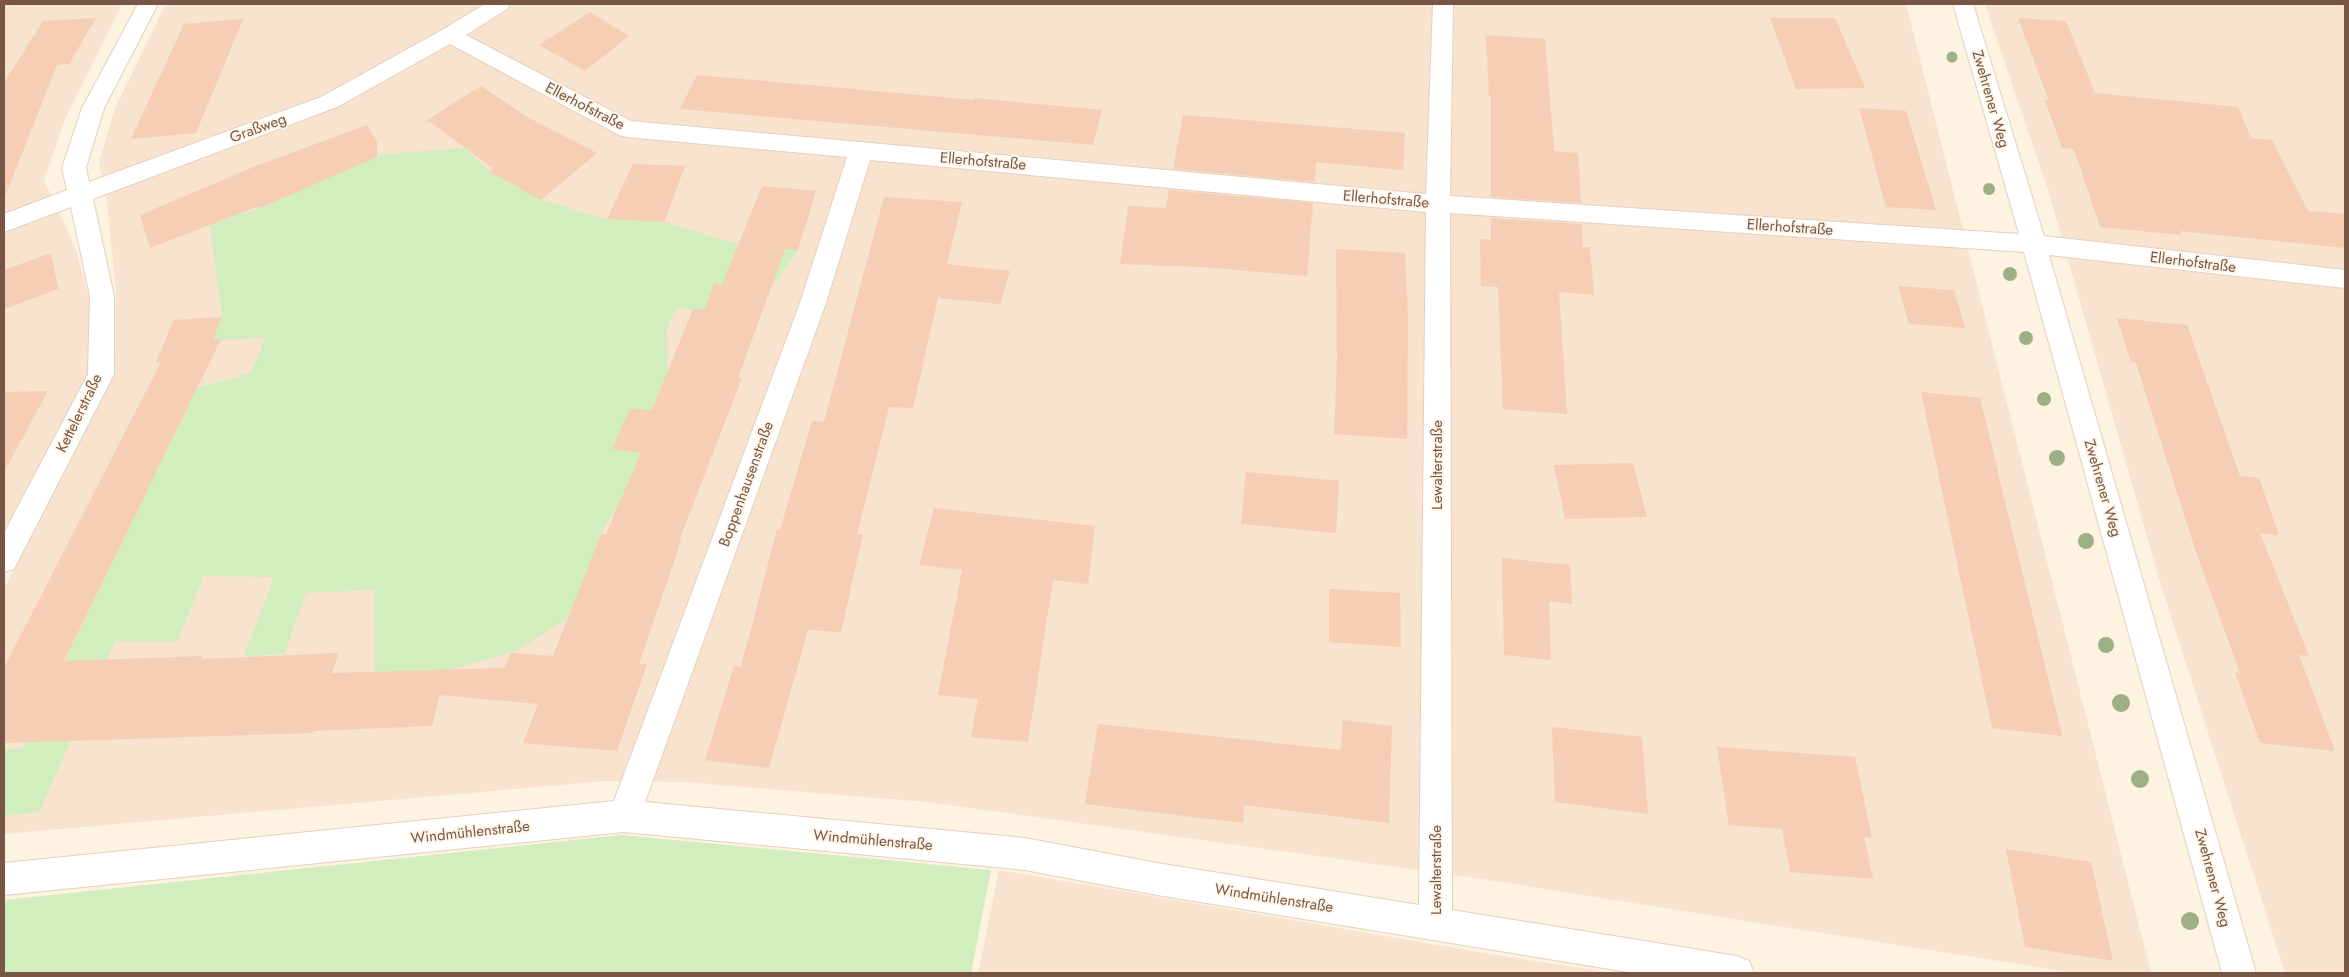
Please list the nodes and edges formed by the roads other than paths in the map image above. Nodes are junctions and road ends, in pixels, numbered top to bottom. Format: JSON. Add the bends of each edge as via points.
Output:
{"nodes":[{"id":1,"x":148,"y":4,"type":"edge"},
{"id":2,"x":500,"y":4,"type":"edge"},
{"id":3,"x":1443,"y":4,"type":"edge"},
{"id":4,"x":1963,"y":4,"type":"edge"},
{"id":5,"x":450,"y":35,"type":"junction"},
{"id":6,"x":861,"y":150,"type":"junction"},
{"id":7,"x":79,"y":195,"type":"junction"},
{"id":8,"x":1438,"y":204,"type":"junction"},
{"id":9,"x":4,"y":224,"type":"edge"},
{"id":10,"x":2034,"y":244,"type":"junction"},
{"id":11,"x":2345,"y":280,"type":"edge"},
{"id":12,"x":4,"y":560,"type":"edge"},
{"id":13,"x":624,"y":816,"type":"junction"},
{"id":14,"x":4,"y":879,"type":"edge"},
{"id":15,"x":1435,"y":925,"type":"junction"},
{"id":16,"x":1737,"y":973,"type":"edge"},
{"id":17,"x":2239,"y":973,"type":"edge"}],
"edges":[{"from":1,"to":7,"type":"street","name":"Kettelerstraße","via":[[93,108],[74,168]]},
{"from":2,"to":5,"type":"street","name":"Graßweg"},
{"from":3,"to":8,"type":"street","name":"Lewalterstraße"},
{"from":4,"to":10,"type":"street","name":"Zwehrener Weg"},
{"from":5,"to":6,"type":"street","name":"Ellerhofstraße","via":[[627,129]]},
{"from":5,"to":7,"type":"street","name":"Graßweg","via":[[329,102]]},
{"from":6,"to":8,"type":"street","name":"Ellerhofstraße"},
{"from":6,"to":13,"type":"street","name":"Boppenhausenstraße","via":[[813,303]]},
{"from":7,"to":9,"type":"street","name":"Graßweg"},
{"from":7,"to":12,"type":"street","name":"Kettelerstraße","via":[[102,296],[101,374]]},
{"from":8,"to":10,"type":"street","name":"Ellerhofstraße"},
{"from":8,"to":15,"type":"street","name":"Lewalterstraße"},
{"from":10,"to":11,"type":"street","name":"Ellerhofstraße"},
{"from":10,"to":17,"type":"street","name":"Zwehrener Weg"},
{"from":13,"to":14,"type":"street","name":"Windmühlenstraße"},
{"from":13,"to":15,"type":"street","name":"Windmühlenstraße","via":[[1024,854]]},
{"from":15,"to":16,"type":"street","name":"Windmühlenstraße"}]}
